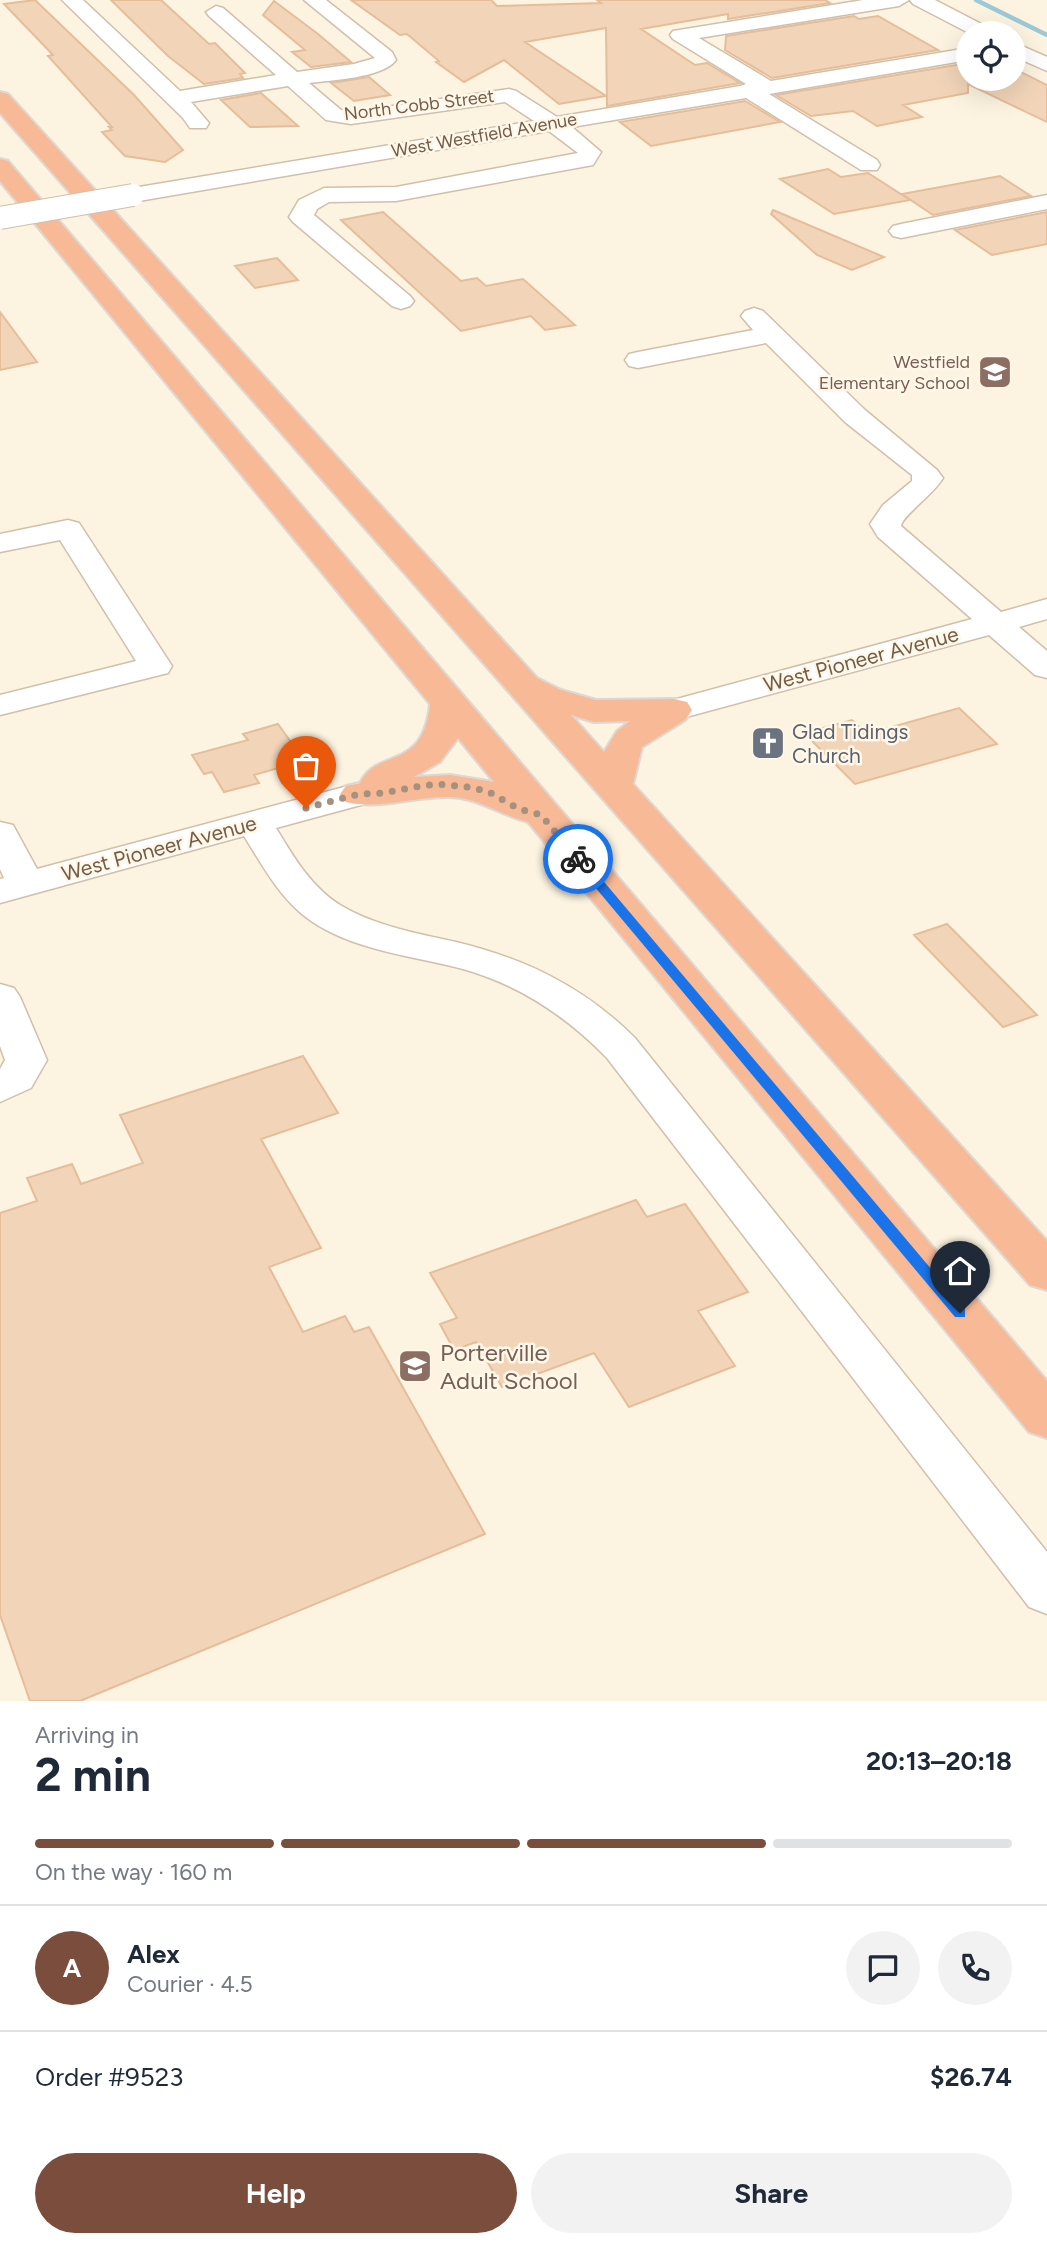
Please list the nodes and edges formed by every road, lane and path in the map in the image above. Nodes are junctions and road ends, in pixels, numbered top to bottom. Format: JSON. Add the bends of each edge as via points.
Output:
{"nodes":[{"id":1,"x":72,"y":0,"type":"edge"},
{"id":2,"x":314,"y":0,"type":"edge"},
{"id":3,"x":899,"y":0,"type":"edge"},
{"id":4,"x":920,"y":0,"type":"edge"},
{"id":5,"x":216,"y":12,"type":"dead end"},
{"id":6,"x":961,"y":21,"type":"edge"},
{"id":7,"x":1047,"y":40,"type":"edge"},
{"id":8,"x":1026,"y":44,"type":"edge"},
{"id":9,"x":1026,"y":54,"type":"edge"},
{"id":10,"x":956,"y":56,"type":"edge"},
{"id":11,"x":1047,"y":65,"type":"edge"},
{"id":12,"x":292,"y":79,"type":"junction"},
{"id":13,"x":757,"y":89,"type":"junction"},
{"id":14,"x":175,"y":98,"type":"junction"},
{"id":15,"x":0,"y":99,"type":"edge"},
{"id":16,"x":198,"y":123,"type":"dead end"},
{"id":17,"x":552,"y":123,"type":"junction"},
{"id":18,"x":869,"y":165,"type":"dead end"},
{"id":19,"x":0,"y":166,"type":"edge"},
{"id":20,"x":1047,"y":202,"type":"edge"},
{"id":21,"x":0,"y":218,"type":"edge"},
{"id":22,"x":901,"y":231,"type":"dead end"},
{"id":23,"x":401,"y":301,"type":"dead end"},
{"id":24,"x":638,"y":360,"type":"dead end"},
{"id":25,"x":0,"y":543,"type":"edge"},
{"id":26,"x":1047,"y":608,"type":"edge"},
{"id":27,"x":993,"y":623,"type":"junction"},
{"id":28,"x":1047,"y":668,"type":"edge"},
{"id":29,"x":518,"y":680,"type":"junction"},
{"id":30,"x":448,"y":704,"type":"junction"},
{"id":31,"x":0,"y":705,"type":"edge"},
{"id":32,"x":674,"y":710,"type":"junction"},
{"id":33,"x":614,"y":787,"type":"junction"},
{"id":34,"x":359,"y":794,"type":"junction"},
{"id":35,"x":541,"y":815,"type":"junction"},
{"id":36,"x":254,"y":822,"type":"junction"},
{"id":37,"x":0,"y":833,"type":"edge"},
{"id":38,"x":13,"y":887,"type":"edge"},
{"id":39,"x":3,"y":1012,"type":"edge"},
{"id":40,"x":0,"y":1087,"type":"edge"},
{"id":41,"x":1047,"y":1272,"type":"edge"},
{"id":42,"x":1047,"y":1417,"type":"edge"},
{"id":43,"x":1047,"y":1591,"type":"edge"}],
"edges":[{"from":1,"to":14,"type":"street"},
{"from":2,"to":12,"type":"street","via":[[383,52],[386,60]]},
{"from":3,"to":13,"type":"street","via":[[680,34]]},
{"from":4,"to":6,"type":"street"},
{"from":5,"to":12,"type":"street","name":"North Cobb Street"},
{"from":7,"to":8,"type":"street"},
{"from":9,"to":11,"type":"street"},
{"from":10,"to":13,"type":"street","name":"West Westfield Avenue"},
{"from":12,"to":14,"type":"street"},
{"from":12,"to":17,"type":"street","name":"North Cobb Street","via":[[339,117],[503,94]]},
{"from":13,"to":17,"type":"street","name":"West Westfield Avenue"},
{"from":13,"to":18,"type":"street"},
{"from":14,"to":16,"type":"street"},
{"from":15,"to":29,"type":"highway"},
{"from":17,"to":21,"type":"street","name":"West Westfield Avenue","bridge":true},
{"from":17,"to":23,"type":"street","name":"North Cobb Street","via":[[590,152],[585,160],[396,194],[324,195],[307,205],[301,216]]},
{"from":19,"to":30,"type":"highway"},
{"from":20,"to":22,"type":"street"},
{"from":24,"to":27,"type":"street","via":[[763,325],[855,416],[923,470],[928,478],[924,486],[888,515],[885,524]]},
{"from":25,"to":31,"type":"street","via":[[68,528],[156,666]]},
{"from":26,"to":27,"type":"street","name":"West Pioneer Avenue"},
{"from":27,"to":28,"type":"street"},
{"from":27,"to":32,"type":"street","name":"West Pioneer Avenue"},
{"from":29,"to":32,"type":"highway","via":[[549,697],[594,711]]},
{"from":29,"to":33,"type":"highway"},
{"from":30,"to":34,"type":"highway","via":[[445,732],[432,750]]},
{"from":30,"to":35,"type":"highway"},
{"from":32,"to":33,"type":"highway","via":[[637,731],[622,747]]},
{"from":33,"to":41,"type":"highway"},
{"from":34,"to":35,"type":"highway","via":[[454,785],[487,791]]},
{"from":34,"to":36,"type":"street","name":"West Pioneer Avenue"},
{"from":35,"to":42,"type":"highway"},
{"from":36,"to":38,"type":"street","name":"West Pioneer Avenue"},
{"from":36,"to":43,"type":"street","via":[[306,897],[326,913],[399,941],[504,968],[558,993],[599,1024]]},
{"from":37,"to":38,"type":"street"},
{"from":39,"to":40,"type":"street","via":[[26,1060],[16,1078]]}]}
